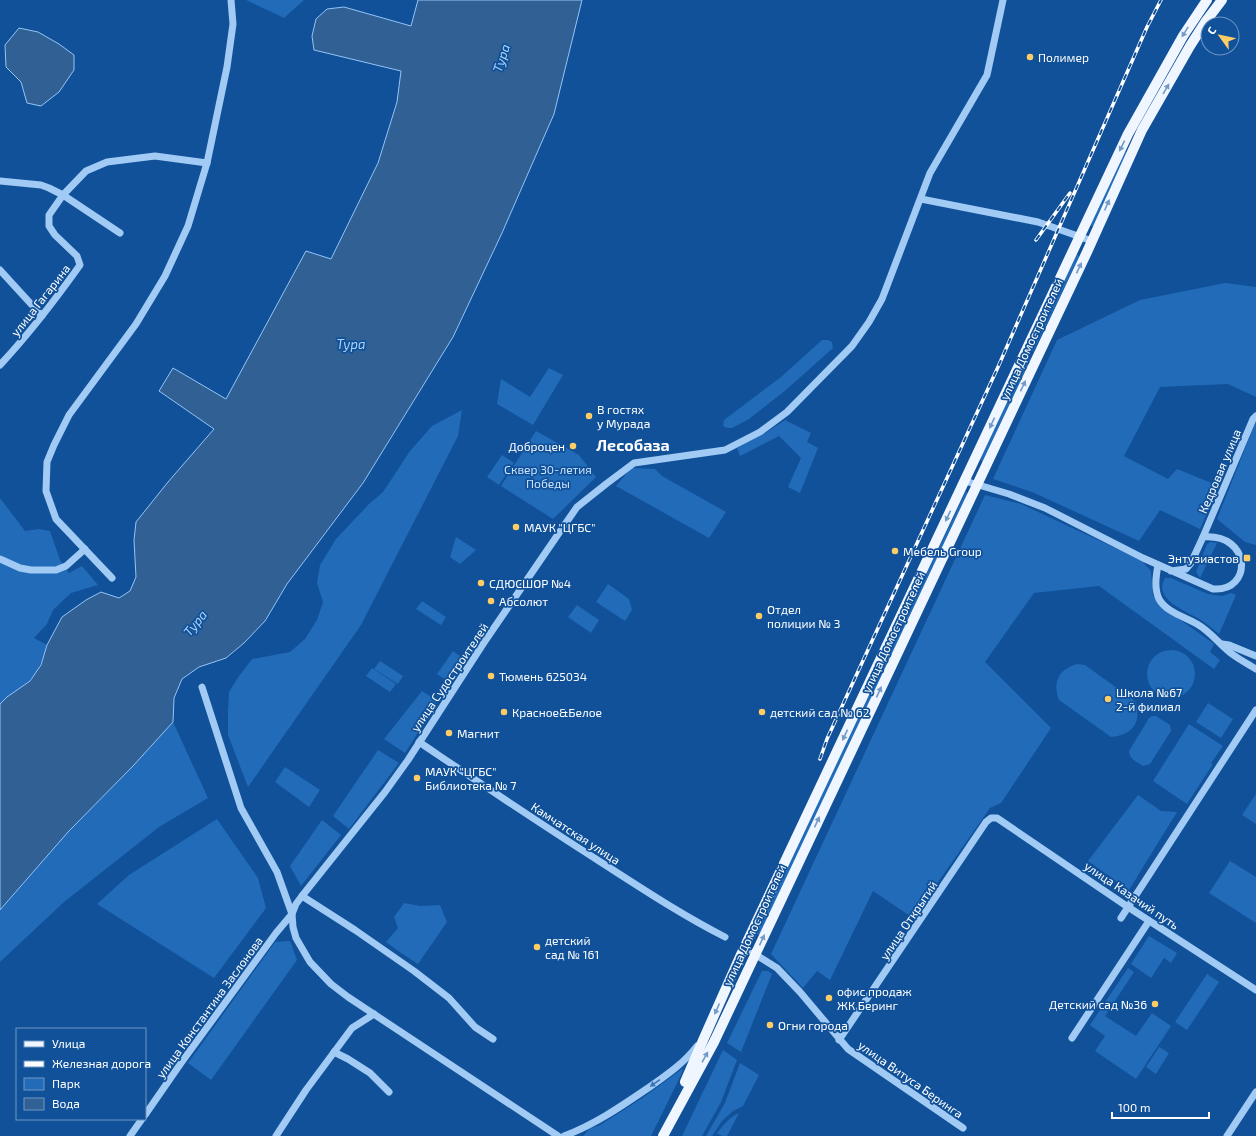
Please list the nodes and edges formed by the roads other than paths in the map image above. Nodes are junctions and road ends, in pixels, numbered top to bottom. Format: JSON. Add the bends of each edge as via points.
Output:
{"nodes":[{"id":1,"x":231,"y":0,"type":"edge"},
{"id":2,"x":1003,"y":0,"type":"edge"},
{"id":3,"x":1207,"y":0,"type":"edge"},
{"id":4,"x":1222,"y":0,"type":"edge"},
{"id":5,"x":207,"y":163,"type":"junction"},
{"id":6,"x":0,"y":181,"type":"edge"},
{"id":7,"x":63,"y":195,"type":"junction"},
{"id":8,"x":921,"y":199,"type":"junction"},
{"id":9,"x":120,"y":233,"type":"dead end"},
{"id":10,"x":1079,"y":236,"type":"junction"},
{"id":11,"x":1092,"y":241,"type":"junction"},
{"id":12,"x":0,"y":270,"type":"edge"},
{"id":13,"x":42,"y":316,"type":"junction"},
{"id":14,"x":0,"y":365,"type":"edge"},
{"id":15,"x":1256,"y":416,"type":"edge"},
{"id":16,"x":965,"y":480,"type":"junction"},
{"id":17,"x":977,"y":484,"type":"junction"},
{"id":18,"x":1203,"y":537,"type":"junction"},
{"id":19,"x":85,"y":549,"type":"junction"},
{"id":20,"x":0,"y":559,"type":"edge"},
{"id":21,"x":1158,"y":566,"type":"junction"},
{"id":22,"x":1171,"y":571,"type":"junction"},
{"id":23,"x":112,"y":578,"type":"dead end"},
{"id":24,"x":1222,"y":644,"type":"junction"},
{"id":25,"x":1256,"y":656,"type":"edge"},
{"id":26,"x":1256,"y":669,"type":"edge"},
{"id":27,"x":202,"y":687,"type":"dead end"},
{"id":28,"x":1256,"y":710,"type":"edge"},
{"id":29,"x":419,"y":742,"type":"junction"},
{"id":30,"x":997,"y":818,"type":"joint"},
{"id":31,"x":302,"y":896,"type":"junction"},
{"id":32,"x":1128,"y":907,"type":"junction"},
{"id":33,"x":292,"y":914,"type":"junction"},
{"id":34,"x":1121,"y":918,"type":"dead end"},
{"id":35,"x":1149,"y":921,"type":"junction"},
{"id":36,"x":725,"y":937,"type":"dead end"},
{"id":37,"x":745,"y":948,"type":"junction"},
{"id":38,"x":756,"y":954,"type":"junction"},
{"id":39,"x":1256,"y":990,"type":"edge"},
{"id":40,"x":374,"y":1014,"type":"junction"},
{"id":41,"x":704,"y":1038,"type":"junction"},
{"id":42,"x":1072,"y":1038,"type":"dead end"},
{"id":43,"x":493,"y":1039,"type":"dead end"},
{"id":44,"x":839,"y":1040,"type":"junction"},
{"id":45,"x":334,"y":1052,"type":"junction"},
{"id":46,"x":389,"y":1092,"type":"dead end"},
{"id":47,"x":1256,"y":1092,"type":"edge"},
{"id":48,"x":146,"y":1114,"type":"edge"},
{"id":49,"x":141,"y":1120,"type":"edge"},
{"id":50,"x":963,"y":1128,"type":"dead end"},
{"id":51,"x":665,"y":1132,"type":"edge"},
{"id":52,"x":130,"y":1136,"type":"edge"},
{"id":53,"x":276,"y":1136,"type":"edge"},
{"id":54,"x":558,"y":1136,"type":"edge"},
{"id":55,"x":564,"y":1136,"type":"edge"},
{"id":56,"x":1227,"y":1136,"type":"edge"}],
"edges":[{"from":1,"to":5,"type":"street","via":[[233,24],[227,67]]},
{"from":2,"to":8,"type":"street","via":[[987,75],[930,173]]},
{"from":3,"to":10,"type":"main road","name":"улица Домостроителей","one_way":true,"via":[[1183,36],[1128,134]]},
{"from":11,"to":4,"type":"main road","name":"улица Домостроителей","one_way":true,"via":[[1142,130],[1190,46]]},
{"from":5,"to":7,"type":"street","via":[[155,156],[107,162],[86,171]]},
{"from":5,"to":19,"type":"street","via":[[188,226],[164,276],[136,324],[69,415],[47,462],[46,490],[56,519]]},
{"from":6,"to":7,"type":"street","via":[[40,185]]},
{"from":7,"to":9,"type":"street"},
{"from":7,"to":13,"type":"street","name":"улица Гагарина","via":[[49,215],[49,226],[77,256],[80,265]]},
{"from":8,"to":10,"type":"street","via":[[1038,222]]},
{"from":8,"to":29,"type":"street","name":"улица Судостроителей","via":[[882,299],[869,322],[841,357],[787,412],[760,432],[725,450],[634,463],[572,513]]},
{"from":10,"to":11,"type":"street"},
{"from":10,"to":16,"type":"main road","name":"улица Домостроителей","one_way":true},
{"from":17,"to":11,"type":"main road","name":"улица Домостроителей","one_way":true},
{"from":12,"to":13,"type":"street"},
{"from":13,"to":14,"type":"street","name":"улица Гагарина"},
{"from":15,"to":18,"type":"street","name":"Кедровая улица"},
{"from":16,"to":17,"type":"street"},
{"from":16,"to":37,"type":"main road","name":"улица Домостроителей","one_way":true},
{"from":17,"to":21,"type":"street","via":[[1045,508]]},
{"from":38,"to":17,"type":"main road","name":"улица Домостроителей","one_way":true},
{"from":18,"to":22,"type":"street","name":"Кедровая улица","via":[[1186,569]]},
{"from":18,"to":22,"type":"street","via":[[1214,536],[1231,543],[1239,551],[1242,567],[1230,586],[1221,590],[1213,589]]},
{"from":19,"to":20,"type":"street","via":[[66,566],[56,570],[20,568]]},
{"from":19,"to":23,"type":"street"},
{"from":21,"to":22,"type":"street"},
{"from":21,"to":24,"type":"street","via":[[1156,590],[1165,606],[1198,624]]},
{"from":24,"to":25,"type":"street"},
{"from":24,"to":26,"type":"street","via":[[1232,654]]},
{"from":27,"to":33,"type":"street","via":[[241,808],[277,872]]},
{"from":28,"to":32,"type":"street"},
{"from":29,"to":31,"type":"street","name":"улица Судостроителей","via":[[385,792]]},
{"from":29,"to":36,"type":"street","name":"Камчатская улица","via":[[628,880],[692,920]]},
{"from":30,"to":32,"type":"street","name":"улица Казачий путь"},
{"from":30,"to":44,"type":"street","name":"улица Открытий","via":[[991,818],[986,822]]},
{"from":31,"to":33,"type":"street","name":"улица Судостроителей"},
{"from":31,"to":43,"type":"street","via":[[414,971],[449,998],[475,1027]]},
{"from":32,"to":34,"type":"street"},
{"from":32,"to":35,"type":"street","name":"улица Казачий путь"},
{"from":33,"to":40,"type":"street","via":[[296,938],[310,962],[331,984]]},
{"from":33,"to":48,"type":"street","name":"улица Константина Заслонова"},
{"from":35,"to":39,"type":"street","name":"улица Казачий путь"},
{"from":35,"to":42,"type":"street"},
{"from":37,"to":38,"type":"street","name":"улица Витуса Беринга"},
{"from":37,"to":41,"type":"main road","name":"улица Домостроителей","one_way":true},
{"from":38,"to":44,"type":"street","name":"улица Витуса Беринга","via":[[776,968],[800,992]]},
{"from":51,"to":38,"type":"main road","name":"улица Домостроителей","one_way":true,"via":[[714,1042]]},
{"from":40,"to":45,"type":"street","via":[[352,1028]]},
{"from":40,"to":54,"type":"street"},
{"from":41,"to":51,"type":"main road","name":"улица Домостроителей"},
{"from":41,"to":55,"type":"street","one_way":true,"via":[[687,1058],[614,1112]]},
{"from":44,"to":50,"type":"street","name":"улица Витуса Беринга","via":[[848,1049]]},
{"from":45,"to":46,"type":"street","via":[[370,1073]]},
{"from":45,"to":53,"type":"street"},
{"from":47,"to":56,"type":"street"},
{"from":49,"to":52,"type":"street"}]}
